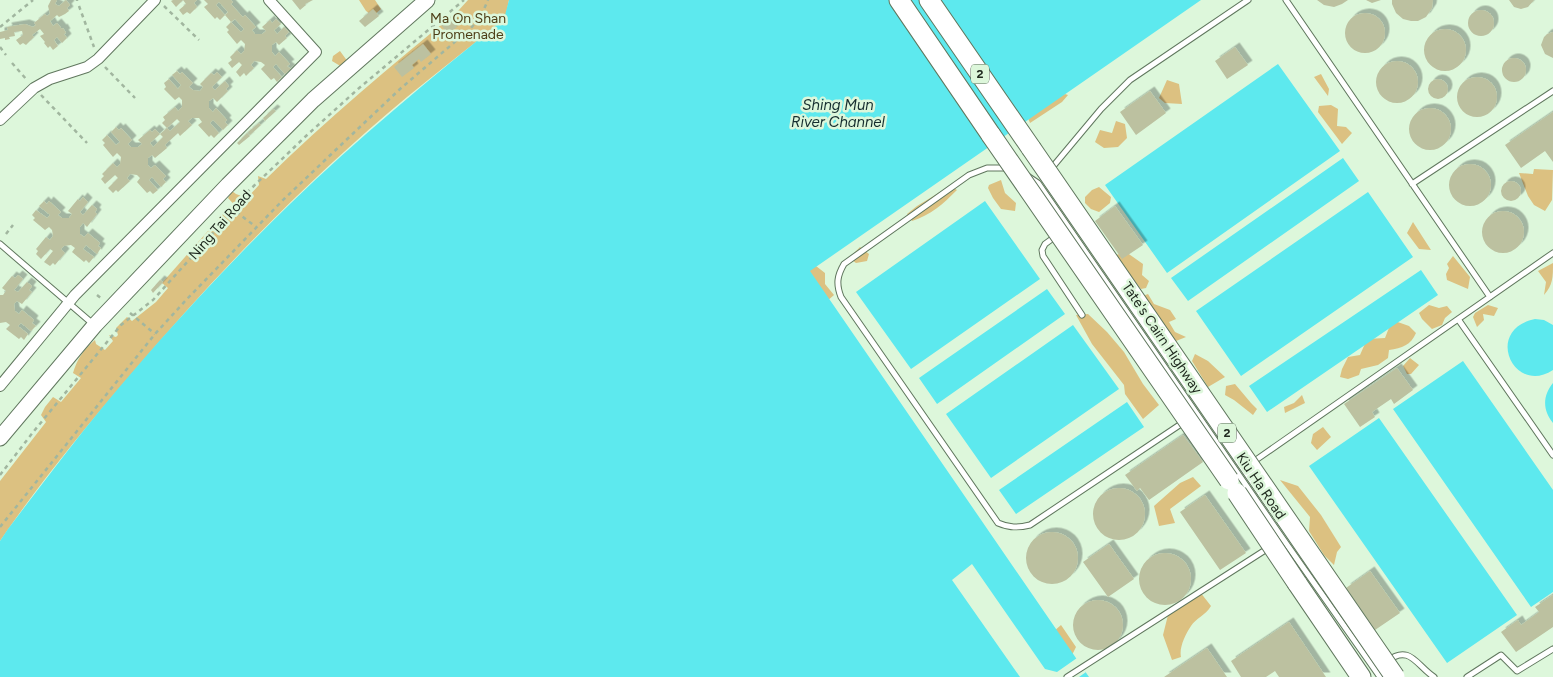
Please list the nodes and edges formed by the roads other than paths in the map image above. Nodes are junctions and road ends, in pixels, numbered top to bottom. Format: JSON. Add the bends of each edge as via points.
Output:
{"nodes":[{"id":1,"x":156,"y":0,"type":"edge"},
{"id":2,"x":269,"y":0,"type":"edge"},
{"id":3,"x":427,"y":0,"type":"edge"},
{"id":4,"x":899,"y":0,"type":"edge"},
{"id":5,"x":929,"y":0,"type":"edge"},
{"id":6,"x":1248,"y":0,"type":"edge"},
{"id":7,"x":1286,"y":0,"type":"edge"},
{"id":8,"x":1553,"y":91,"type":"edge"},
{"id":9,"x":0,"y":120,"type":"edge"},
{"id":10,"x":1038,"y":183,"type":"junction"},
{"id":11,"x":1412,"y":184,"type":"junction"},
{"id":12,"x":1068,"y":227,"type":"junction"},
{"id":13,"x":0,"y":244,"type":"edge"},
{"id":14,"x":1553,"y":253,"type":"edge"},
{"id":15,"x":1490,"y":297,"type":"junction"},
{"id":16,"x":69,"y":303,"type":"junction"},
{"id":17,"x":1082,"y":315,"type":"dead end"},
{"id":18,"x":1458,"y":319,"type":"junction"},
{"id":19,"x":94,"y":325,"type":"junction"},
{"id":20,"x":0,"y":386,"type":"edge"},
{"id":21,"x":1197,"y":413,"type":"junction"},
{"id":22,"x":0,"y":438,"type":"edge"},
{"id":23,"x":1553,"y":455,"type":"edge"},
{"id":24,"x":1238,"y":472,"type":"junction"},
{"id":25,"x":1283,"y":539,"type":"junction"},
{"id":26,"x":1553,"y":649,"type":"edge"},
{"id":27,"x":1368,"y":674,"type":"edge"},
{"id":28,"x":1067,"y":677,"type":"edge"},
{"id":29,"x":1380,"y":677,"type":"edge"},
{"id":30,"x":1395,"y":677,"type":"edge"},
{"id":31,"x":1434,"y":677,"type":"edge"},
{"id":32,"x":1467,"y":677,"type":"edge"}],
"edges":[{"from":1,"to":9,"type":"street","via":[[98,59],[87,67],[34,88]]},
{"from":2,"to":16,"type":"street","via":[[316,52]]},
{"from":3,"to":19,"type":"street","name":"Ning Tai Road","via":[[313,100],[216,196]]},
{"from":4,"to":27,"type":"highway","name":"Tate's Cairn Highway","number":"2","bridge":true,"via":[[1223,472]]},
{"from":5,"to":30,"type":"highway","name":"Tate's Cairn Highway","number":"2","bridge":true},
{"from":6,"to":10,"type":"lane","via":[[1130,80]]},
{"from":7,"to":11,"type":"lane"},
{"from":8,"to":11,"type":"lane"},
{"from":10,"to":12,"type":"lane","name":"Kiu Ha Road"},
{"from":10,"to":21,"type":"lane","via":[[1005,167],[987,168],[969,175],[844,264],[837,286],[841,297],[998,522],[1007,527],[1030,525]]},
{"from":11,"to":15,"type":"lane"},
{"from":12,"to":17,"type":"lane","via":[[1045,244],[1042,250]]},
{"from":12,"to":21,"type":"lane","name":"Kiu Ha Road"},
{"from":13,"to":16,"type":"lane"},
{"from":14,"to":15,"type":"lane"},
{"from":15,"to":18,"type":"lane"},
{"from":16,"to":19,"type":"lane"},
{"from":16,"to":20,"type":"street"},
{"from":18,"to":23,"type":"lane"},
{"from":18,"to":24,"type":"lane"},
{"from":19,"to":22,"type":"street","name":"Ning Tai Road"},
{"from":21,"to":24,"type":"lane","name":"Kiu Ha Road"},
{"from":24,"to":25,"type":"lane","name":"Kiu Ha Road"},
{"from":25,"to":27,"type":"lane","name":"Kiu Ha Road"},
{"from":25,"to":28,"type":"lane"},
{"from":26,"to":32,"type":"lane","via":[[1517,671],[1501,655]]},
{"from":27,"to":29,"type":"lane","name":"Kiu Ha Road"},
{"from":27,"to":31,"type":"lane","via":[[1395,655],[1406,654]]}]}
